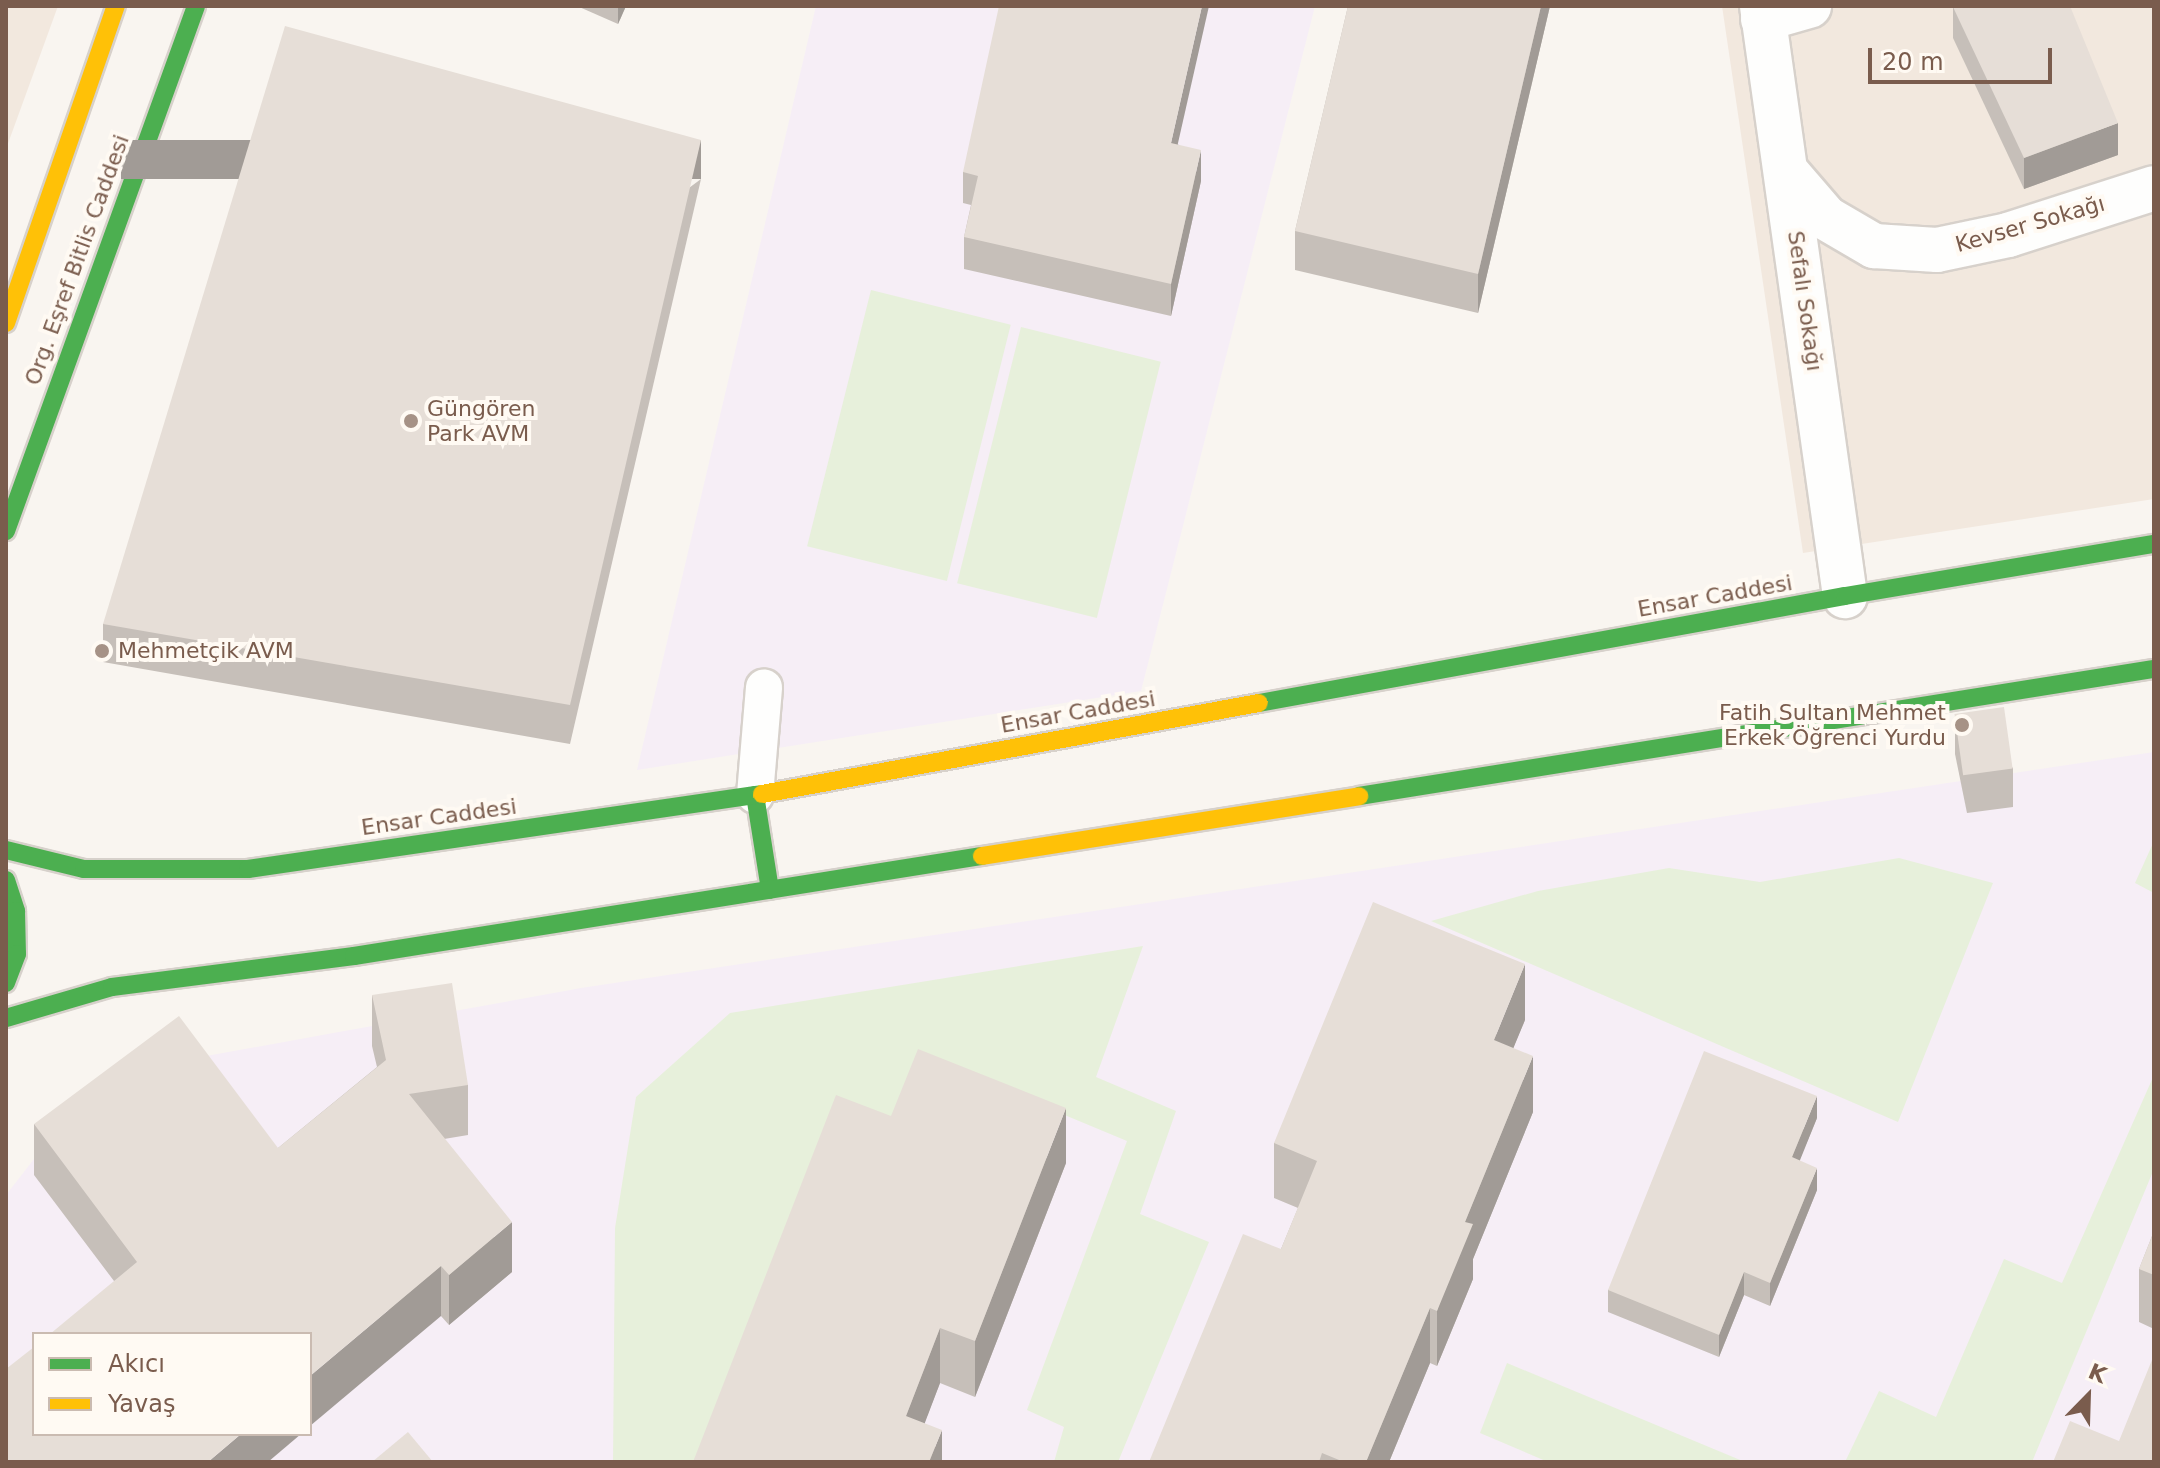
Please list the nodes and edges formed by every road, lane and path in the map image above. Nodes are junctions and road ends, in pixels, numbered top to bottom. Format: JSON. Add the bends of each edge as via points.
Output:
{"nodes":[{"id":1,"x":116,"y":6,"type":"edge"},
{"id":2,"x":196,"y":6,"type":"edge"},
{"id":3,"x":1809,"y":6,"type":"edge"},
{"id":4,"x":1763,"y":12,"type":"edge"},
{"id":5,"x":1788,"y":174,"type":"junction"},
{"id":6,"x":2154,"y":188,"type":"edge"},
{"id":7,"x":6,"y":323,"type":"edge"},
{"id":8,"x":6,"y":531,"type":"edge"},
{"id":9,"x":2154,"y":544,"type":"edge"},
{"id":10,"x":1845,"y":596,"type":"junction"},
{"id":11,"x":2154,"y":669,"type":"edge"},
{"id":12,"x":764,"y":687,"type":"dead end"},
{"id":13,"x":755,"y":795,"type":"junction"},
{"id":14,"x":6,"y":850,"type":"edge"},
{"id":15,"x":6,"y":880,"type":"edge"},
{"id":16,"x":770,"y":890,"type":"junction"},
{"id":17,"x":6,"y":983,"type":"edge"},
{"id":18,"x":6,"y":1018,"type":"edge"}],
"edges":[{"from":1,"to":7,"type":"street","name":"Org. Eşref Bitlis Caddesi"},
{"from":2,"to":8,"type":"street","name":"Org. Eşref Bitlis Caddesi"},
{"from":3,"to":4,"type":"street"},
{"from":4,"to":5,"type":"street","name":"Sefalı Sokağı"},
{"from":5,"to":6,"type":"street","name":"Kevser Sokağı","via":[[1826,218],[1874,246],[1937,250],[2008,235]]},
{"from":5,"to":10,"type":"street","name":"Sefalı Sokağı"},
{"from":9,"to":10,"type":"street","name":"Ensar Caddesi"},
{"from":10,"to":13,"type":"street","name":"Ensar Caddesi"},
{"from":11,"to":16,"type":"street"},
{"from":12,"to":13,"type":"lane"},
{"from":13,"to":14,"type":"street","name":"Ensar Caddesi","via":[[248,869],[84,869]]},
{"from":13,"to":16,"type":"street"},
{"from":15,"to":17,"type":"street","via":[[16,911],[17,954]]},
{"from":16,"to":18,"type":"street","via":[[354,956],[112,987]]}]}
